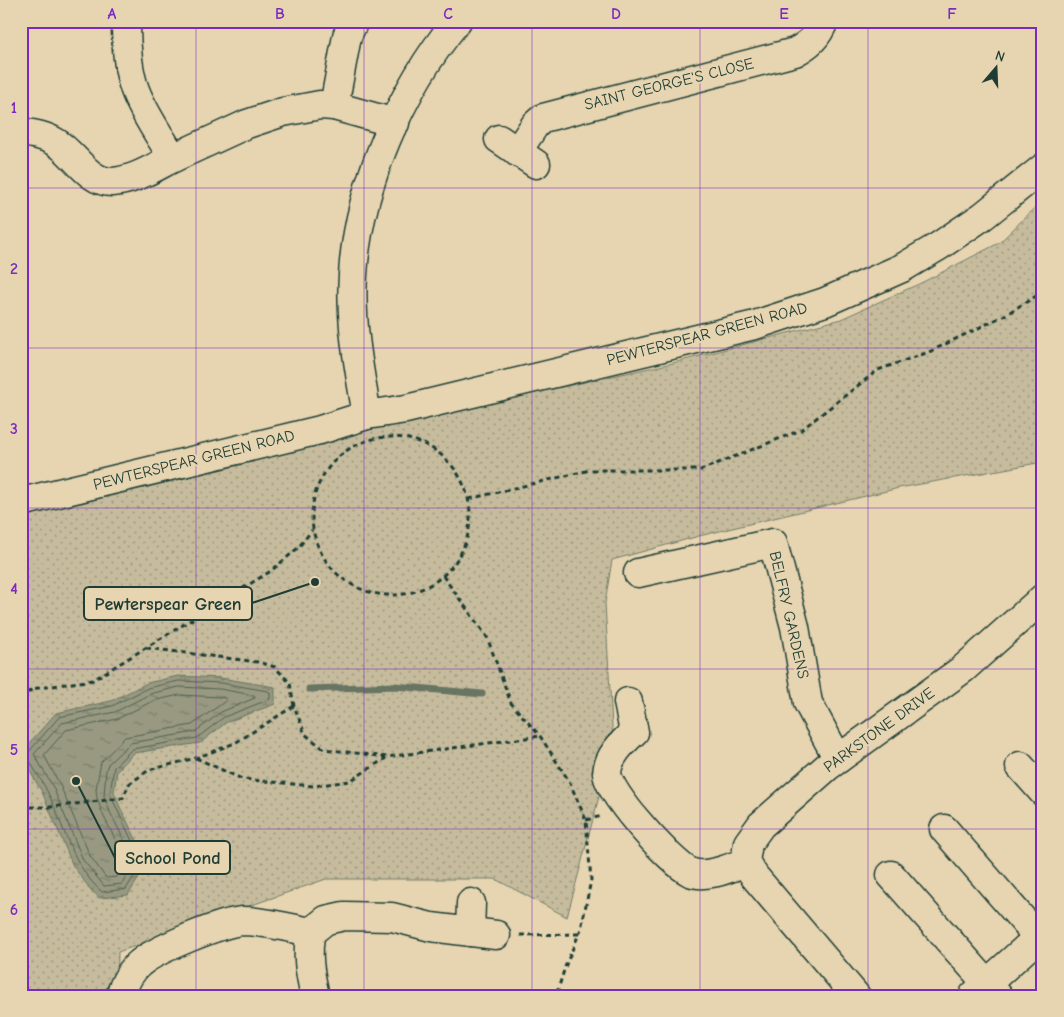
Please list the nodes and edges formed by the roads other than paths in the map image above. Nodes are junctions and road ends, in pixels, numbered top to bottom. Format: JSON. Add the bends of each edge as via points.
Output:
{"nodes":[{"id":1,"x":126,"y":21,"type":"edge"},
{"id":2,"x":354,"y":21,"type":"edge"},
{"id":3,"x":457,"y":21,"type":"edge"},
{"id":4,"x":824,"y":21,"type":"edge"},
{"id":5,"x":334,"y":106,"type":"junction"},
{"id":6,"x":395,"y":123,"type":"junction"},
{"id":7,"x":21,"y":132,"type":"edge"},
{"id":8,"x":518,"y":152,"type":"dead end"},
{"id":9,"x":173,"y":158,"type":"junction"},
{"id":10,"x":1043,"y":168,"type":"edge"},
{"id":11,"x":367,"y":415,"type":"junction"},
{"id":12,"x":21,"y":502,"type":"edge"},
{"id":13,"x":638,"y":573,"type":"dead end"},
{"id":14,"x":1043,"y":598,"type":"edge"},
{"id":15,"x":628,"y":702,"type":"dead end"},
{"id":16,"x":838,"y":759,"type":"junction"},
{"id":17,"x":1020,"y":766,"type":"dead end"},
{"id":18,"x":1043,"y":792,"type":"edge"},
{"id":19,"x":944,"y":829,"type":"dead end"},
{"id":20,"x":750,"y":869,"type":"junction"},
{"id":21,"x":891,"y":875,"type":"dead end"},
{"id":22,"x":471,"y":903,"type":"dead end"},
{"id":23,"x":311,"y":932,"type":"junction"},
{"id":24,"x":470,"y":932,"type":"junction"},
{"id":25,"x":496,"y":935,"type":"road end"},
{"id":26,"x":1041,"y":938,"type":"edge"},
{"id":27,"x":986,"y":992,"type":"edge"},
{"id":28,"x":120,"y":996,"type":"edge"},
{"id":29,"x":315,"y":996,"type":"edge"},
{"id":30,"x":856,"y":996,"type":"edge"}],
"edges":[{"from":1,"to":9,"type":"street","via":[[128,57],[135,91]]},
{"from":2,"to":5,"type":"street","via":[[347,36]]},
{"from":3,"to":6,"type":"street","via":[[436,49]]},
{"from":4,"to":8,"type":"street","name":"SAINT GEORGE'S CLOSE","via":[[815,39],[795,52],[543,118],[535,124]]},
{"from":5,"to":6,"type":"street"},
{"from":5,"to":9,"type":"street","via":[[320,105],[284,112],[247,124]]},
{"from":6,"to":11,"type":"street","via":[[371,181],[352,277],[354,335]]},
{"from":7,"to":9,"type":"street","via":[[36,134],[58,144],[87,171],[104,181],[134,177]]},
{"from":10,"to":11,"type":"street","name":"PEWTERSPEAR GREEN ROAD","via":[[939,246],[902,268],[825,302],[746,327],[406,409]]},
{"from":11,"to":12,"type":"street","name":"PEWTERSPEAR GREEN ROAD","via":[[320,430]]},
{"from":13,"to":16,"type":"street","name":"BELFRY GARDENS","via":[[773,543],[795,627],[808,703]]},
{"from":14,"to":16,"type":"street","name":"PARKSTONE DRIVE","via":[[963,669]]},
{"from":15,"to":20,"type":"street","via":[[634,732],[611,758],[607,774],[614,792],[666,855],[690,872],[715,874]]},
{"from":16,"to":20,"type":"street","name":"PARKSTONE DRIVE","via":[[761,825],[748,843]]},
{"from":17,"to":18,"type":"street"},
{"from":19,"to":26,"type":"street"},
{"from":20,"to":30,"type":"street"},
{"from":21,"to":27,"type":"street"},
{"from":22,"to":24,"type":"street"},
{"from":23,"to":24,"type":"street","via":[[326,920],[344,916],[392,916],[430,927]]},
{"from":23,"to":28,"type":"street","via":[[254,921],[225,924],[148,957],[131,972]]},
{"from":23,"to":29,"type":"street","via":[[308,947]]},
{"from":24,"to":25,"type":"street"},
{"from":26,"to":27,"type":"street"}]}
